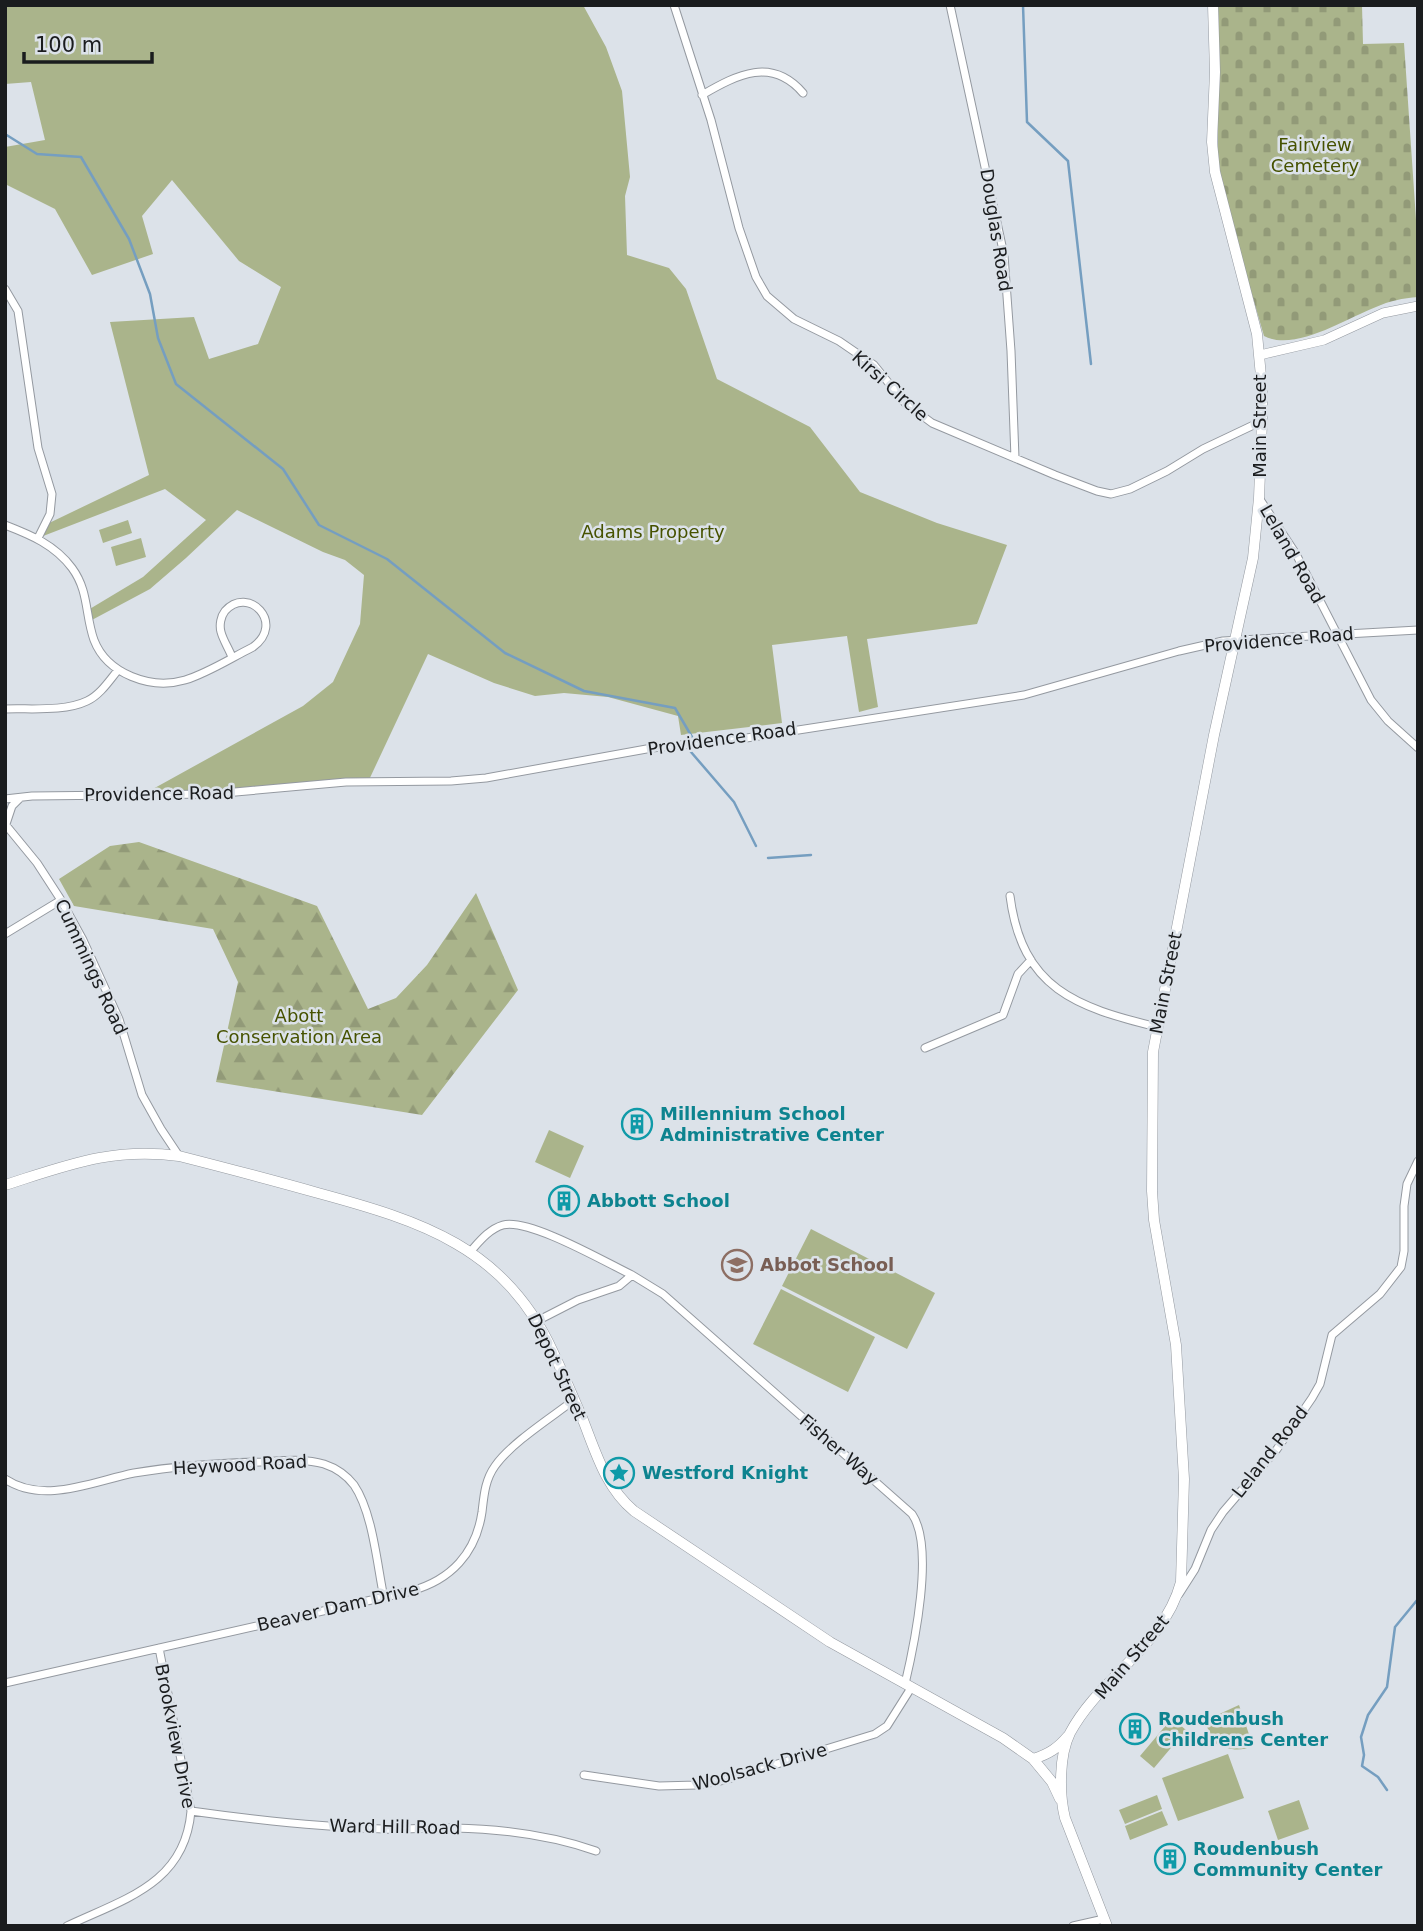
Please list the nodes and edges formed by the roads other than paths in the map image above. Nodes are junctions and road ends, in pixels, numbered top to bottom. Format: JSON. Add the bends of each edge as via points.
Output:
{"nodes":[{"id":1,"x":674,"y":5,"type":"edge"},
{"id":2,"x":950,"y":5,"type":"edge"},
{"id":3,"x":1213,"y":5,"type":"edge"},
{"id":4,"x":803,"y":93,"type":"dead end"},
{"id":5,"x":702,"y":95,"type":"junction"},
{"id":6,"x":5,"y":289,"type":"edge"},
{"id":7,"x":1418,"y":306,"type":"edge"},
{"id":8,"x":1260,"y":355,"type":"junction"},
{"id":9,"x":1262,"y":421,"type":"junction"},
{"id":10,"x":1014,"y":458,"type":"junction"},
{"id":11,"x":1259,"y":498,"type":"junction"},
{"id":12,"x":5,"y":525,"type":"edge"},
{"id":13,"x":38,"y":538,"type":"junction"},
{"id":14,"x":1418,"y":630,"type":"edge"},
{"id":15,"x":1335,"y":633,"type":"junction"},
{"id":16,"x":1234,"y":641,"type":"junction"},
{"id":17,"x":232,"y":657,"type":"junction"},
{"id":18,"x":118,"y":670,"type":"junction"},
{"id":19,"x":5,"y":709,"type":"edge"},
{"id":20,"x":1418,"y":748,"type":"edge"},
{"id":21,"x":20,"y":797,"type":"junction"},
{"id":22,"x":5,"y":799,"type":"edge"},
{"id":23,"x":6,"y":824,"type":"edge"},
{"id":24,"x":1010,"y":896,"type":"dead end"},
{"id":25,"x":61,"y":900,"type":"junction"},
{"id":26,"x":5,"y":934,"type":"edge"},
{"id":27,"x":1031,"y":960,"type":"junction"},
{"id":28,"x":1157,"y":1027,"type":"junction"},
{"id":29,"x":925,"y":1048,"type":"dead end"},
{"id":30,"x":179,"y":1156,"type":"junction"},
{"id":31,"x":1418,"y":1161,"type":"edge"},
{"id":32,"x":5,"y":1185,"type":"edge"},
{"id":33,"x":470,"y":1252,"type":"junction"},
{"id":34,"x":632,"y":1276,"type":"junction"},
{"id":35,"x":537,"y":1321,"type":"junction"},
{"id":36,"x":575,"y":1400,"type":"junction"},
{"id":37,"x":5,"y":1479,"type":"edge"},
{"id":38,"x":1177,"y":1597,"type":"junction"},
{"id":39,"x":384,"y":1598,"type":"junction"},
{"id":40,"x":159,"y":1648,"type":"junction"},
{"id":41,"x":5,"y":1683,"type":"edge"},
{"id":42,"x":908,"y":1686,"type":"junction"},
{"id":43,"x":1069,"y":1735,"type":"junction"},
{"id":44,"x":1033,"y":1759,"type":"junction"},
{"id":45,"x":584,"y":1775,"type":"dead end"},
{"id":46,"x":1061,"y":1803,"type":"junction"},
{"id":47,"x":191,"y":1811,"type":"junction"},
{"id":48,"x":596,"y":1851,"type":"dead end"},
{"id":49,"x":1105,"y":1922,"type":"edge"},
{"id":50,"x":67,"y":1926,"type":"edge"},
{"id":51,"x":1073,"y":1926,"type":"edge"}],
"edges":[{"from":1,"to":5,"type":"street","name":"Kirsi Circle"},
{"from":2,"to":10,"type":"street","name":"Douglas Road","via":[[1004,255]]},
{"from":3,"to":8,"type":"main road","name":"Main Street","via":[[1215,172]]},
{"from":4,"to":5,"type":"street","via":[[785,76],[768,71],[734,79]]},
{"from":5,"to":10,"type":"street","name":"Kirsi Circle","via":[[739,228],[767,296],[794,319],[874,365],[905,403],[932,423]]},
{"from":6,"to":13,"type":"street","via":[[18,311],[38,448],[52,494],[50,514]]},
{"from":7,"to":8,"type":"street","via":[[1383,313],[1312,344]]},
{"from":8,"to":9,"type":"main road","name":"Main Street"},
{"from":9,"to":10,"type":"street","name":"Kirsi Circle","via":[[1143,484],[1111,494]]},
{"from":9,"to":11,"type":"main road","name":"Main Street"},
{"from":11,"to":15,"type":"street","name":"Leland Road","via":[[1296,554]]},
{"from":11,"to":16,"type":"main road","name":"Main Street","via":[[1253,558]]},
{"from":12,"to":13,"type":"street"},
{"from":13,"to":18,"type":"street","via":[[77,576],[95,643]]},
{"from":14,"to":15,"type":"street","name":"Providence Road"},
{"from":15,"to":16,"type":"street","name":"Providence Road"},
{"from":15,"to":20,"type":"street","name":"Leland Road","via":[[1371,699]]},
{"from":16,"to":21,"type":"street","name":"Providence Road","via":[[1179,651],[1024,695],[740,739],[652,748],[486,778],[346,782],[213,794]]},
{"from":16,"to":28,"type":"main road","name":"Main Street"},
{"from":17,"to":17,"type":"street","via":[[221,631],[222,616],[239,603],[253,604],[264,614],[264,636]]},
{"from":17,"to":18,"type":"street","via":[[191,678],[172,682],[151,681]]},
{"from":18,"to":19,"type":"street","via":[[87,701]]},
{"from":21,"to":22,"type":"street","name":"Providence Road"},
{"from":21,"to":23,"type":"street"},
{"from":23,"to":25,"type":"street","name":"Cummings Road"},
{"from":24,"to":27,"type":"street","via":[[1016,927]]},
{"from":25,"to":26,"type":"street"},
{"from":25,"to":30,"type":"street","name":"Cummings Road","via":[[119,1019],[142,1095]]},
{"from":27,"to":28,"type":"street","via":[[1057,990],[1074,1000]]},
{"from":27,"to":29,"type":"street","via":[[1018,974],[1003,1015]]},
{"from":28,"to":38,"type":"main road","name":"Main Street","via":[[1152,1076],[1152,1191],[1176,1345],[1184,1479]]},
{"from":30,"to":32,"type":"main road","name":"Depot Street","via":[[139,1152],[101,1156]]},
{"from":30,"to":33,"type":"main road","name":"Depot Street","via":[[369,1206],[430,1229]]},
{"from":31,"to":38,"type":"street","name":"Leland Road","via":[[1405,1195],[1401,1267],[1380,1294],[1332,1335],[1312,1398],[1277,1449],[1223,1512]]},
{"from":33,"to":34,"type":"street","name":"Fisher Way","via":[[491,1231],[512,1223],[541,1231]]},
{"from":33,"to":35,"type":"main road","name":"Depot Street","via":[[510,1285]]},
{"from":34,"to":35,"type":"street","via":[[620,1286]]},
{"from":34,"to":42,"type":"street","name":"Fisher Way","via":[[663,1294],[912,1514],[920,1531],[922,1553]]},
{"from":35,"to":36,"type":"main road","name":"Depot Street"},
{"from":36,"to":39,"type":"street","name":"Beaver Dam Drive","via":[[495,1466],[487,1481],[476,1535],[458,1566],[430,1585]]},
{"from":36,"to":42,"type":"main road","name":"Depot Street","via":[[604,1472],[629,1507],[818,1634]]},
{"from":37,"to":39,"type":"street","name":"Heywood Road","via":[[25,1488],[53,1490],[178,1467],[294,1460],[323,1464],[350,1481],[360,1497]]},
{"from":38,"to":43,"type":"main road","name":"Main Street","via":[[1163,1623]]},
{"from":39,"to":40,"type":"street","name":"Beaver Dam Drive"},
{"from":40,"to":41,"type":"street","name":"Beaver Dam Drive"},
{"from":40,"to":47,"type":"street","name":"Brookview Drive"},
{"from":42,"to":44,"type":"main road","name":"Depot Street"},
{"from":42,"to":45,"type":"street","name":"Woolsack Drive","via":[[891,1721],[875,1734],[725,1780],[669,1787]]},
{"from":43,"to":44,"type":"main road","via":[[1058,1748]]},
{"from":43,"to":46,"type":"main road","name":"Main Street"},
{"from":44,"to":46,"type":"main road","name":"Depot Street","via":[[1052,1782]]},
{"from":46,"to":49,"type":"main road","name":"Main Street"},
{"from":47,"to":48,"type":"street","name":"Ward Hill Road","via":[[331,1827],[509,1831]]},
{"from":47,"to":50,"type":"street","name":"Brookview Drive","via":[[183,1846],[166,1872],[140,1892]]},
{"from":49,"to":51,"type":"street"}]}
